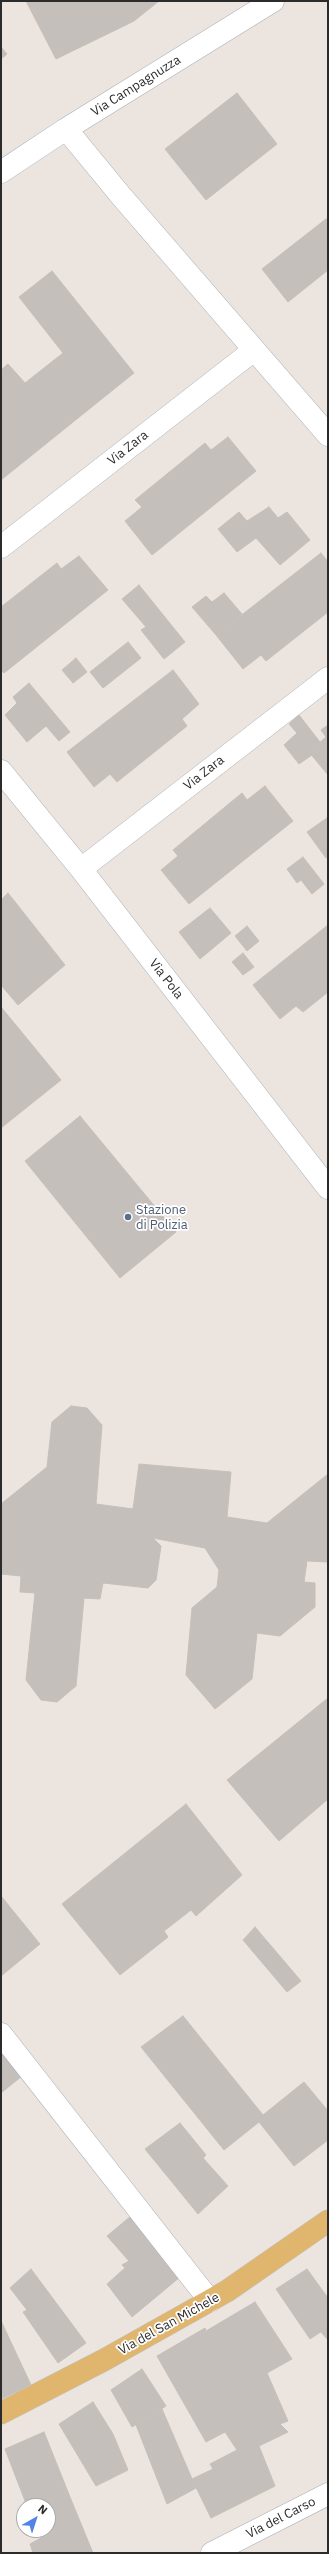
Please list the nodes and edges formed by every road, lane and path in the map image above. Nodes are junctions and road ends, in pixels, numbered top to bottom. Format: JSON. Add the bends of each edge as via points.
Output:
{"nodes":[{"id":1,"x":273,"y":1,"type":"edge"},
{"id":2,"x":66,"y":129,"type":"junction"},
{"id":3,"x":1,"y":172,"type":"edge"},
{"id":4,"x":254,"y":350,"type":"junction"},
{"id":5,"x":328,"y":435,"type":"edge"},
{"id":6,"x":1,"y":547,"type":"edge"},
{"id":7,"x":328,"y":678,"type":"edge"},
{"id":8,"x":1,"y":771,"type":"edge"},
{"id":9,"x":80,"y":869,"type":"junction"},
{"id":10,"x":328,"y":1188,"type":"edge"},
{"id":11,"x":1,"y":2034,"type":"edge"},
{"id":12,"x":328,"y":2220,"type":"edge"},
{"id":13,"x":210,"y":2301,"type":"junction"},
{"id":14,"x":1,"y":2414,"type":"edge"},
{"id":15,"x":328,"y":2494,"type":"edge"},
{"id":16,"x":212,"y":2553,"type":"edge"}],
"edges":[{"from":1,"to":2,"type":"street","name":"Via Campagnuzza"},
{"from":2,"to":3,"type":"street","name":"Via Campagnuzza"},
{"from":2,"to":4,"type":"street"},
{"from":4,"to":5,"type":"street"},
{"from":4,"to":6,"type":"street","name":"Via Zara"},
{"from":7,"to":9,"type":"street","name":"Via Zara"},
{"from":8,"to":9,"type":"street","name":"Via Pola"},
{"from":9,"to":10,"type":"street","name":"Via Pola"},
{"from":11,"to":13,"type":"street"},
{"from":12,"to":13,"type":"main road","name":"Via del San Michele"},
{"from":13,"to":14,"type":"main road","name":"Via del San Michele"},
{"from":15,"to":16,"type":"street","name":"Via del Carso"}]}
